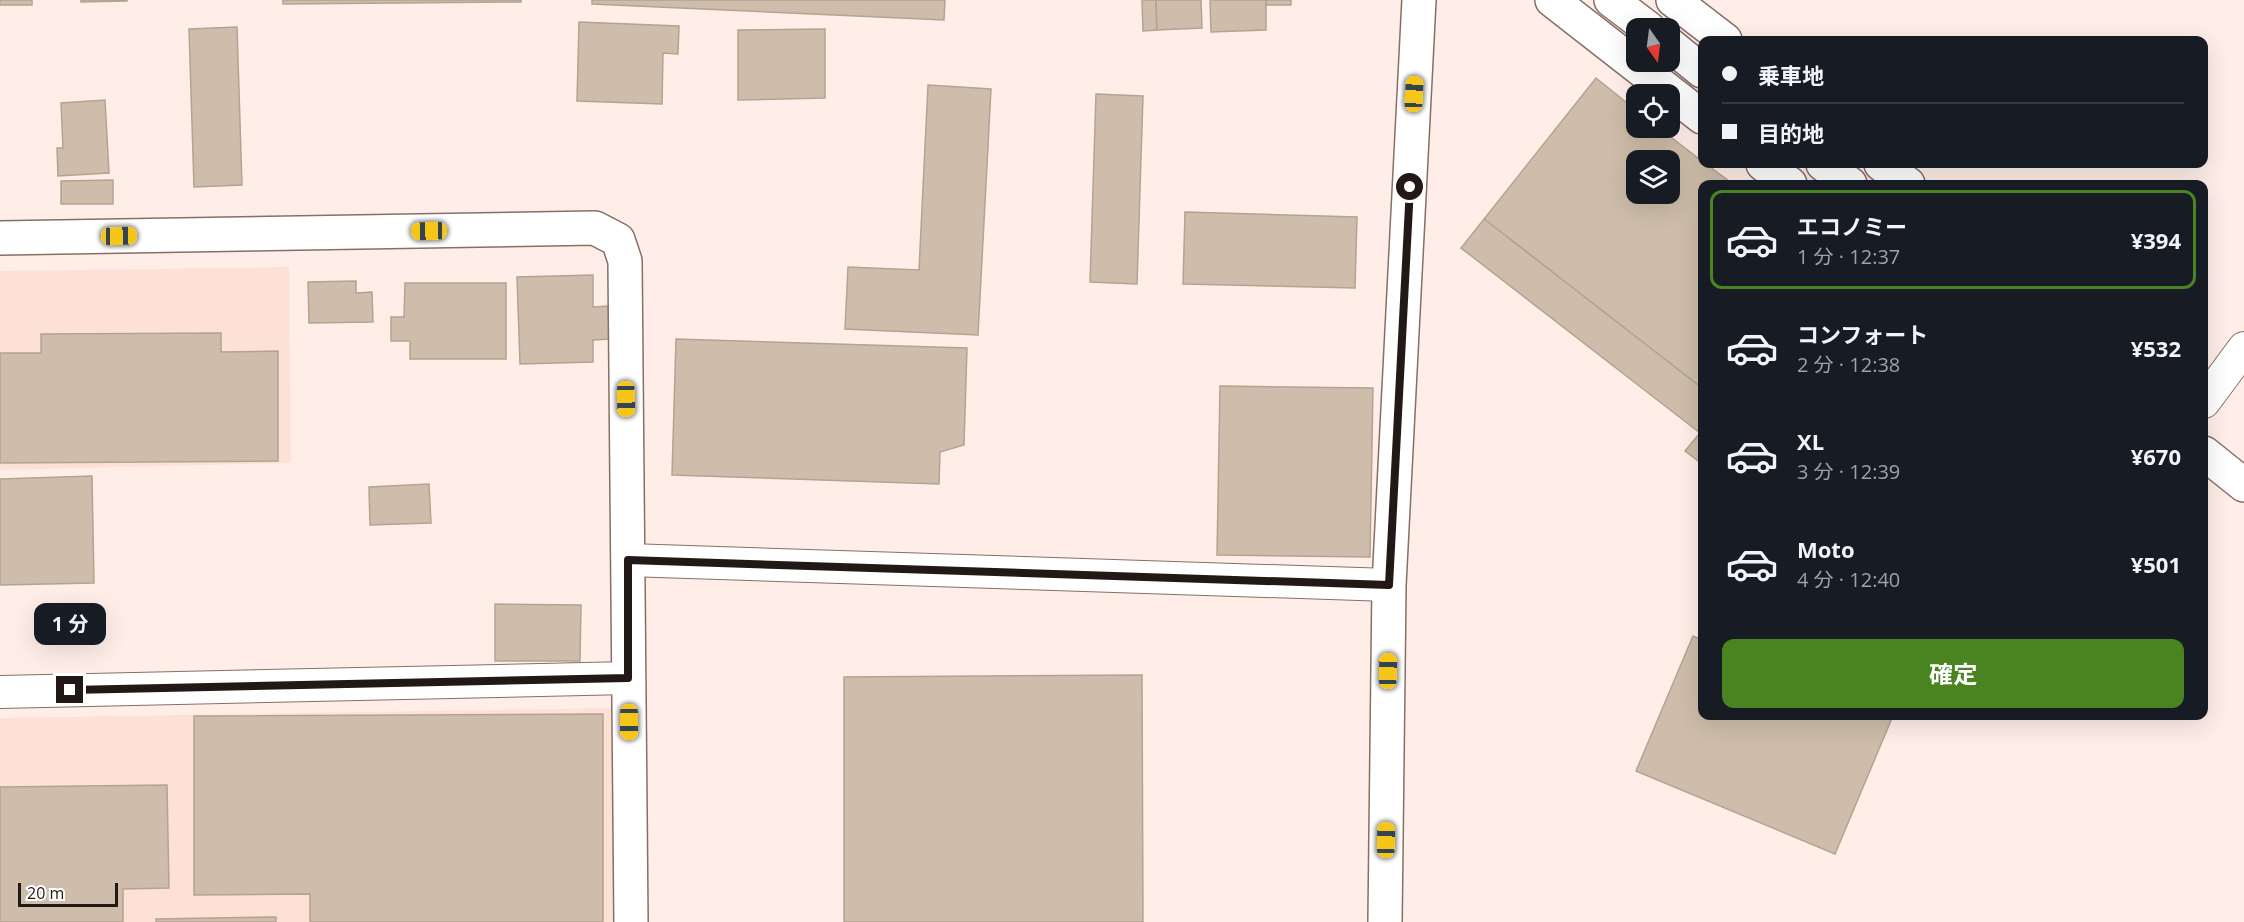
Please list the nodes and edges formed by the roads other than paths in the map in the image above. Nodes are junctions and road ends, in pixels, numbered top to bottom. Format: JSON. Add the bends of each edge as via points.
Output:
{"nodes":[{"id":1,"x":1419,"y":0,"type":"edge"},
{"id":2,"x":1551,"y":0,"type":"edge"},
{"id":3,"x":1611,"y":0,"type":"edge"},
{"id":4,"x":1673,"y":0,"type":"edge"},
{"id":5,"x":1635,"y":18,"type":"edge"},
{"id":6,"x":1720,"y":36,"type":"edge"},
{"id":7,"x":1680,"y":53,"type":"edge"},
{"id":8,"x":1698,"y":68,"type":"edge"},
{"id":9,"x":1698,"y":114,"type":"edge"},
{"id":10,"x":1768,"y":168,"type":"edge"},
{"id":11,"x":1828,"y":168,"type":"edge"},
{"id":12,"x":1886,"y":168,"type":"edge"},
{"id":13,"x":1785,"y":180,"type":"edge"},
{"id":14,"x":1844,"y":180,"type":"edge"},
{"id":15,"x":1903,"y":180,"type":"edge"},
{"id":16,"x":0,"y":238,"type":"edge"},
{"id":17,"x":2244,"y":348,"type":"edge"},
{"id":18,"x":2208,"y":397,"type":"edge"},
{"id":19,"x":2208,"y":456,"type":"edge"},
{"id":20,"x":2244,"y":485,"type":"edge"},
{"id":21,"x":628,"y":560,"type":"junction"},
{"id":22,"x":1389,"y":585,"type":"junction"},
{"id":23,"x":628,"y":678,"type":"junction"},
{"id":24,"x":0,"y":692,"type":"edge"},
{"id":25,"x":630,"y":922,"type":"edge"},
{"id":26,"x":1385,"y":922,"type":"edge"}],
"edges":[{"from":1,"to":22,"type":"street"},
{"from":2,"to":9,"type":"street"},
{"from":3,"to":5,"type":"street"},
{"from":4,"to":6,"type":"street"},
{"from":7,"to":8,"type":"street"},
{"from":10,"to":13,"type":"street"},
{"from":11,"to":14,"type":"street"},
{"from":12,"to":15,"type":"street"},
{"from":16,"to":21,"type":"street","via":[[595,228],[618,240],[625,261]]},
{"from":17,"to":18,"type":"street"},
{"from":19,"to":20,"type":"street"},
{"from":21,"to":22,"type":"street"},
{"from":21,"to":23,"type":"street"},
{"from":22,"to":26,"type":"street"},
{"from":23,"to":24,"type":"street"},
{"from":23,"to":25,"type":"street"}]}
